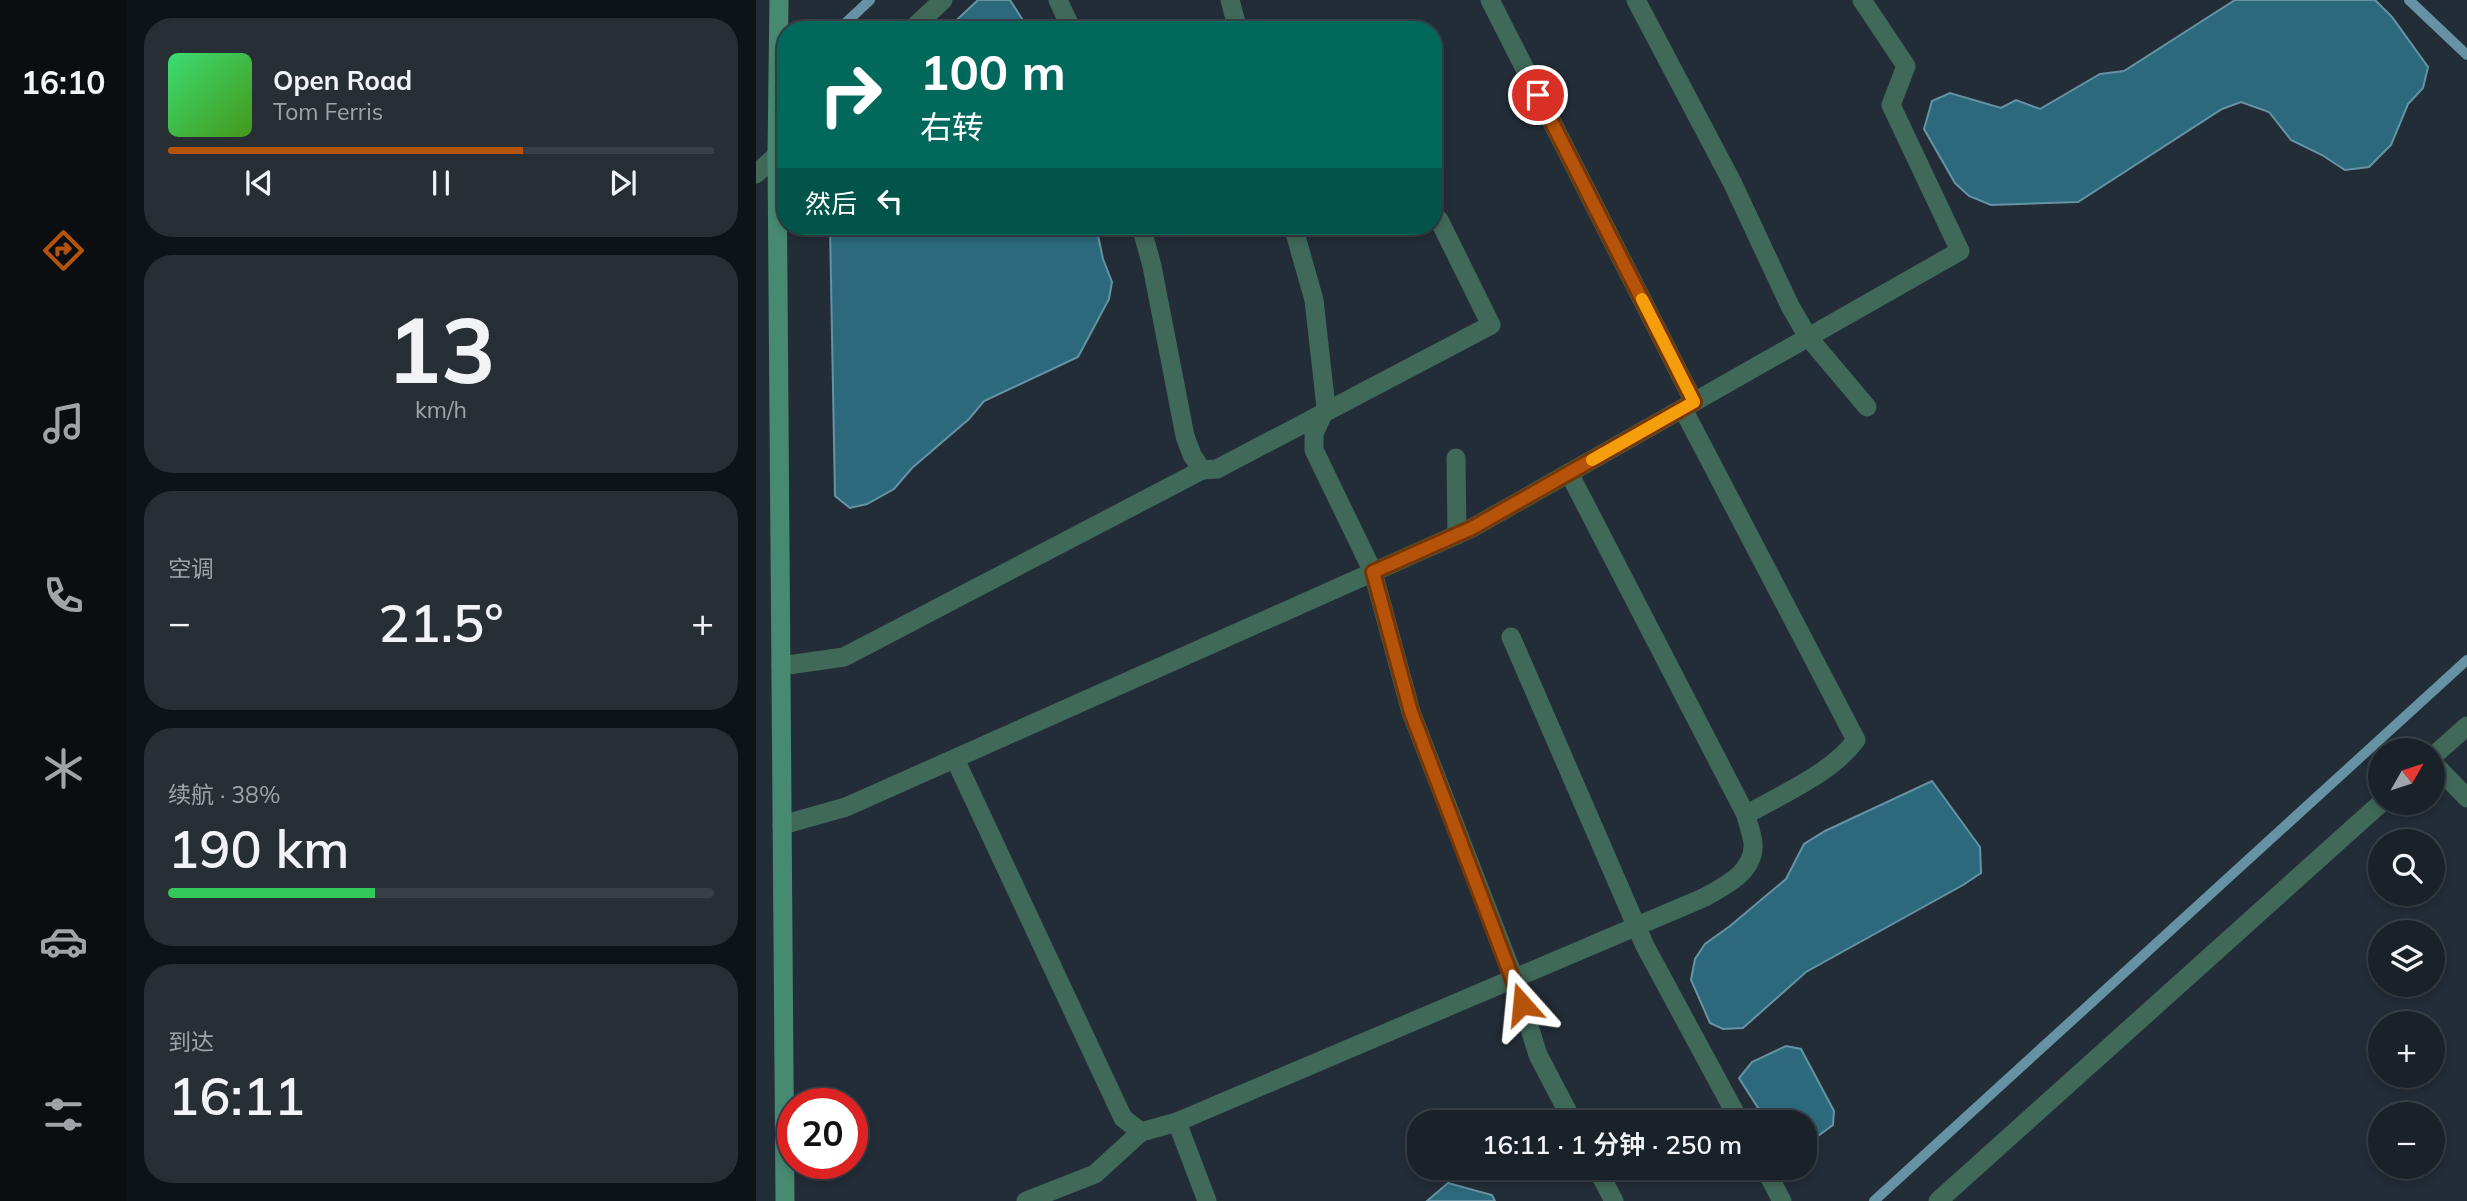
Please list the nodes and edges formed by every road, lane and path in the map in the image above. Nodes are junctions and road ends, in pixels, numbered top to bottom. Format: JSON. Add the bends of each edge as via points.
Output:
{"nodes":[{"id":1,"x":779,"y":0,"type":"edge"},
{"id":2,"x":943,"y":0,"type":"edge"},
{"id":3,"x":1058,"y":0,"type":"edge"},
{"id":4,"x":1230,"y":0,"type":"edge"},
{"id":5,"x":1490,"y":0,"type":"edge"},
{"id":6,"x":1636,"y":0,"type":"edge"},
{"id":7,"x":1862,"y":0,"type":"edge"},
{"id":8,"x":779,"y":21,"type":"edge"},
{"id":9,"x":921,"y":21,"type":"edge"},
{"id":10,"x":1068,"y":21,"type":"edge"},
{"id":11,"x":1236,"y":21,"type":"edge"},
{"id":12,"x":777,"y":155,"type":"edge"},
{"id":13,"x":756,"y":174,"type":"edge"},
{"id":14,"x":1442,"y":226,"type":"edge"},
{"id":15,"x":781,"y":235,"type":"edge"},
{"id":16,"x":1143,"y":235,"type":"edge"},
{"id":17,"x":1296,"y":235,"type":"edge"},
{"id":18,"x":1808,"y":337,"type":"junction"},
{"id":19,"x":1689,"y":405,"type":"junction"},
{"id":20,"x":1867,"y":407,"type":"dead end"},
{"id":21,"x":1323,"y":413,"type":"junction"},
{"id":22,"x":1456,"y":458,"type":"dead end"},
{"id":23,"x":1202,"y":470,"type":"junction"},
{"id":24,"x":1569,"y":473,"type":"junction"},
{"id":25,"x":1458,"y":535,"type":"junction"},
{"id":26,"x":1373,"y":572,"type":"junction"},
{"id":27,"x":1511,"y":637,"type":"dead end"},
{"id":28,"x":781,"y":666,"type":"junction"},
{"id":29,"x":2467,"y":726,"type":"edge"},
{"id":30,"x":2445,"y":747,"type":"edge"},
{"id":31,"x":955,"y":759,"type":"junction"},
{"id":32,"x":2445,"y":774,"type":"edge"},
{"id":33,"x":2467,"y":798,"type":"edge"},
{"id":34,"x":1746,"y":815,"type":"junction"},
{"id":35,"x":2368,"y":815,"type":"edge"},
{"id":36,"x":782,"y":825,"type":"junction"},
{"id":37,"x":1637,"y":926,"type":"junction"},
{"id":38,"x":1514,"y":978,"type":"junction"},
{"id":39,"x":1567,"y":1110,"type":"edge"},
{"id":40,"x":1734,"y":1110,"type":"edge"},
{"id":41,"x":1177,"y":1122,"type":"junction"},
{"id":42,"x":1141,"y":1132,"type":"junction"},
{"id":43,"x":1603,"y":1180,"type":"edge"},
{"id":44,"x":1771,"y":1180,"type":"edge"},
{"id":45,"x":785,"y":1201,"type":"edge"},
{"id":46,"x":1026,"y":1201,"type":"edge"},
{"id":47,"x":1207,"y":1201,"type":"edge"},
{"id":48,"x":1614,"y":1201,"type":"edge"},
{"id":49,"x":1782,"y":1201,"type":"edge"},
{"id":50,"x":1938,"y":1201,"type":"edge"}],
"edges":[{"from":1,"to":8,"type":"main road"},
{"from":2,"to":9,"type":"street"},
{"from":3,"to":10,"type":"street"},
{"from":4,"to":11,"type":"street"},
{"from":5,"to":19,"type":"street"},
{"from":6,"to":18,"type":"street"},
{"from":7,"to":18,"type":"street","via":[[1906,66],[1891,105],[1960,251]]},
{"from":12,"to":13,"type":"street"},
{"from":14,"to":21,"type":"street","via":[[1491,325]]},
{"from":15,"to":28,"type":"main road"},
{"from":16,"to":23,"type":"street","via":[[1185,436]]},
{"from":17,"to":21,"type":"street","via":[[1314,300]]},
{"from":18,"to":19,"type":"street"},
{"from":18,"to":20,"type":"street"},
{"from":19,"to":24,"type":"street"},
{"from":19,"to":34,"type":"street","via":[[1856,740],[1828,767]]},
{"from":21,"to":23,"type":"street","via":[[1217,469]]},
{"from":21,"to":26,"type":"street","via":[[1314,434],[1314,450]]},
{"from":22,"to":25,"type":"street"},
{"from":23,"to":28,"type":"street","via":[[844,657]]},
{"from":24,"to":25,"type":"street"},
{"from":24,"to":34,"type":"street"},
{"from":25,"to":26,"type":"street"},
{"from":26,"to":31,"type":"street"},
{"from":26,"to":38,"type":"street","via":[[1411,712]]},
{"from":27,"to":37,"type":"street"},
{"from":28,"to":36,"type":"main road"},
{"from":29,"to":30,"type":"street"},
{"from":31,"to":36,"type":"street","via":[[846,807]]},
{"from":31,"to":42,"type":"street","via":[[1124,1118]]},
{"from":32,"to":33,"type":"street"},
{"from":34,"to":37,"type":"street","via":[[1753,845],[1749,864],[1730,883],[1703,898]]},
{"from":35,"to":50,"type":"street"},
{"from":36,"to":45,"type":"main road"},
{"from":37,"to":38,"type":"street"},
{"from":37,"to":40,"type":"street"},
{"from":38,"to":39,"type":"street","via":[[1538,1055]]},
{"from":38,"to":41,"type":"street"},
{"from":41,"to":42,"type":"street"},
{"from":41,"to":47,"type":"street"},
{"from":42,"to":46,"type":"street","via":[[1096,1174]]},
{"from":43,"to":48,"type":"street"},
{"from":44,"to":49,"type":"street"}]}
